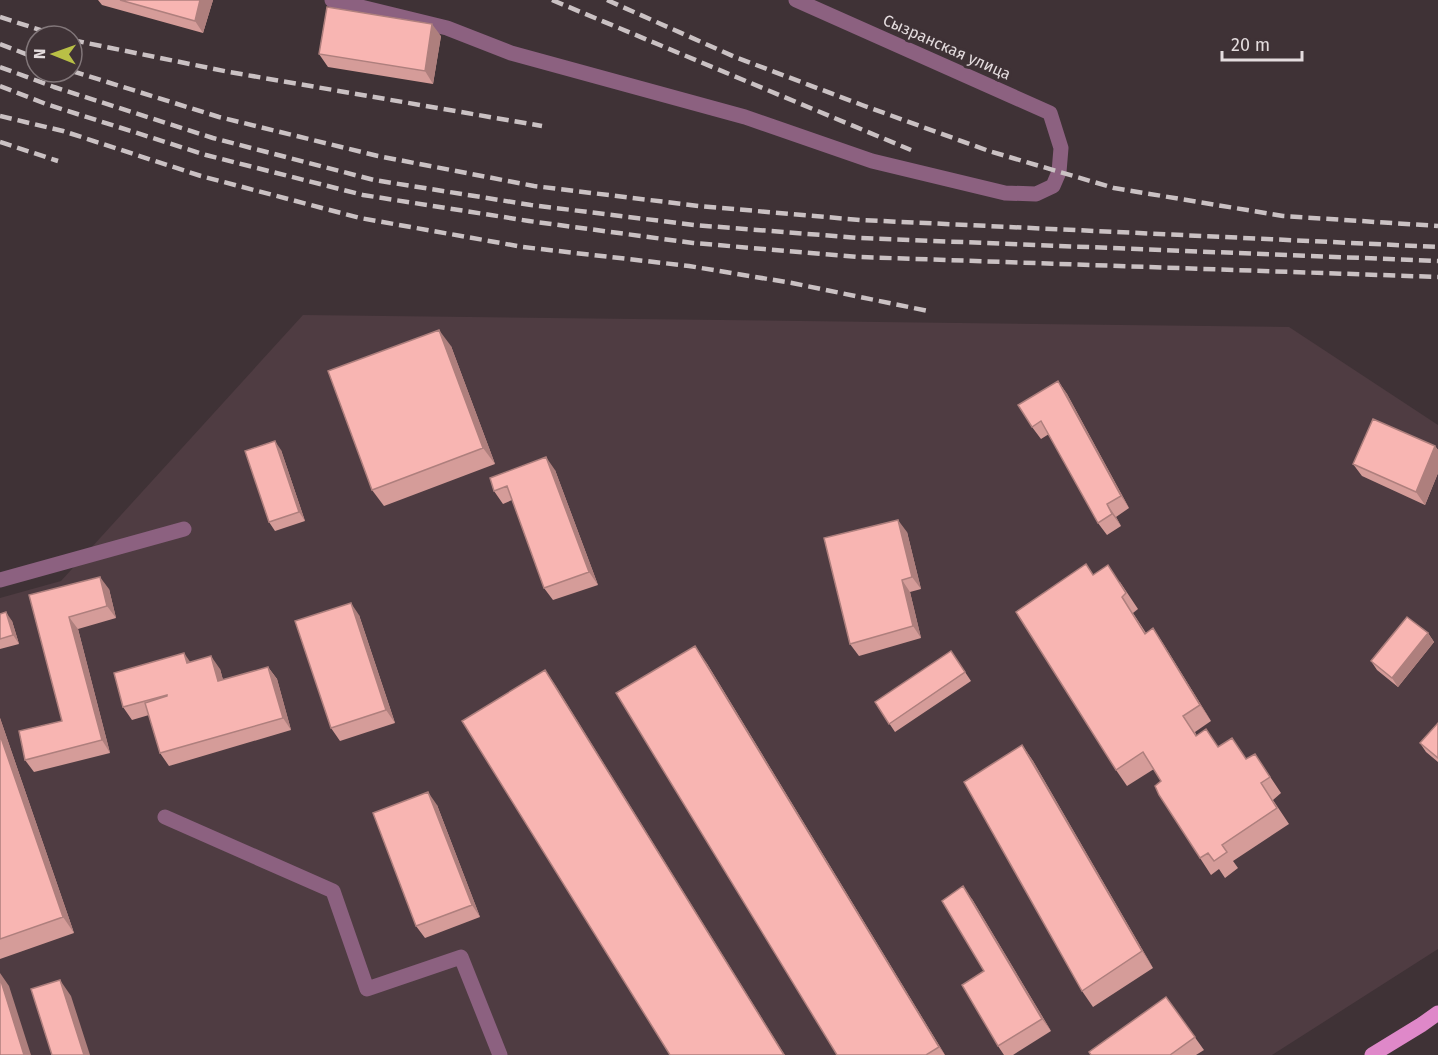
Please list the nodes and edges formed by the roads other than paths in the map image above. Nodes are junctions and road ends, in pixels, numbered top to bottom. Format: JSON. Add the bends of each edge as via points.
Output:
{"nodes":[{"id":1,"x":332,"y":0,"type":"edge"},
{"id":2,"x":796,"y":0,"type":"edge"},
{"id":3,"x":184,"y":529,"type":"dead end"},
{"id":4,"x":0,"y":580,"type":"edge"},
{"id":5,"x":165,"y":817,"type":"dead end"},
{"id":6,"x":1438,"y":1003,"type":"edge"},
{"id":7,"x":1438,"y":1013,"type":"edge"},
{"id":8,"x":1421,"y":1025,"type":"junction"},
{"id":9,"x":500,"y":1055,"type":"edge"},
{"id":10,"x":1372,"y":1055,"type":"edge"}],
"edges":[{"from":1,"to":2,"type":"street","name":"Сызранская улица","via":[[447,28],[511,53],[745,117],[872,161],[1005,193],[1036,194],[1053,186],[1061,148],[1050,113]]},
{"from":3,"to":4,"type":"street"},
{"from":5,"to":9,"type":"street","via":[[333,891],[367,989],[461,957]]},
{"from":6,"to":8,"type":"street"},
{"from":7,"to":8,"type":"main road"},
{"from":8,"to":10,"type":"main road"}]}
